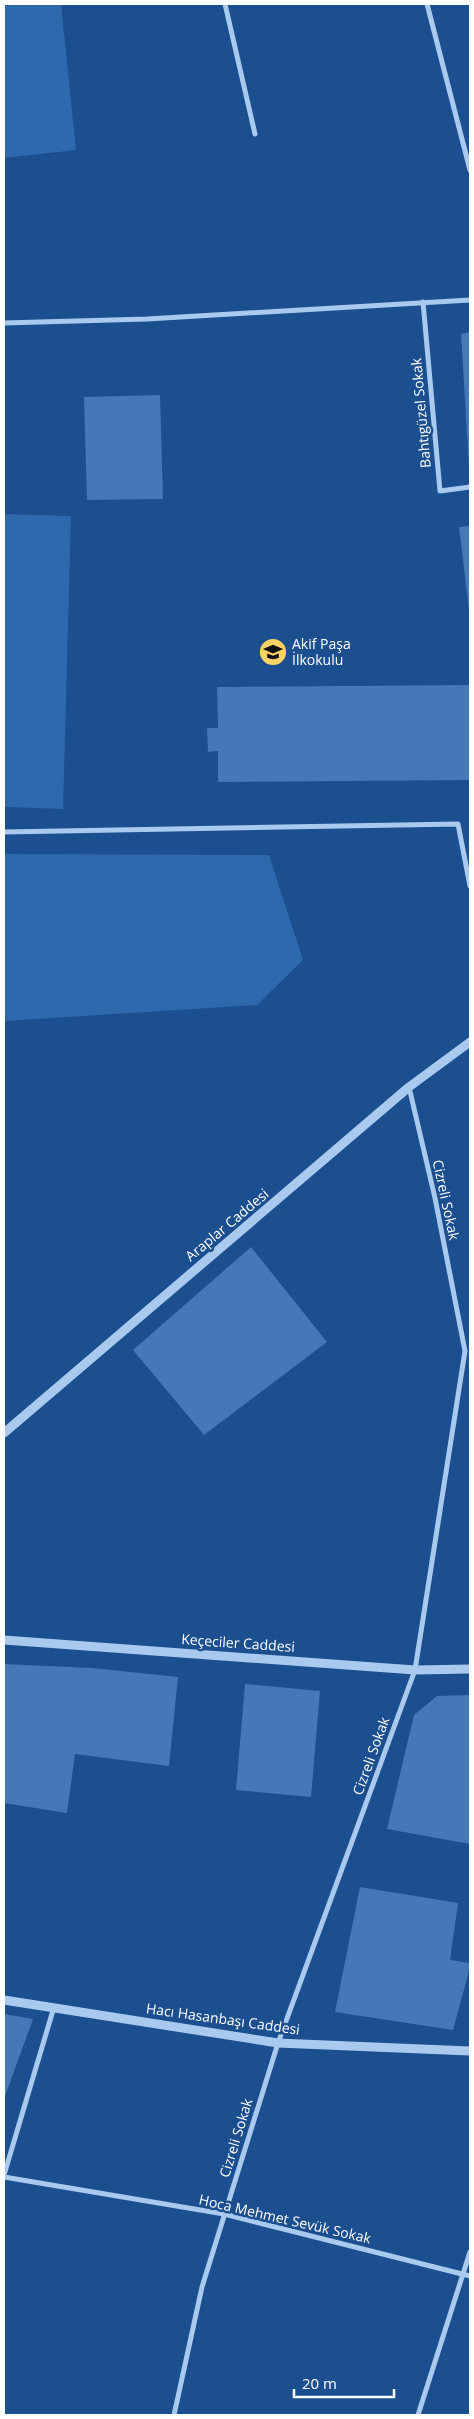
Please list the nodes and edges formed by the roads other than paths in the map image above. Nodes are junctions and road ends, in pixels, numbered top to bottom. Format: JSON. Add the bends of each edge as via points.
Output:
{"nodes":[{"id":1,"x":225,"y":4,"type":"edge"},
{"id":2,"x":427,"y":4,"type":"edge"},
{"id":3,"x":255,"y":134,"type":"dead end"},
{"id":4,"x":470,"y":170,"type":"edge"},
{"id":5,"x":470,"y":300,"type":"edge"},
{"id":6,"x":423,"y":302,"type":"junction"},
{"id":7,"x":4,"y":323,"type":"edge"},
{"id":8,"x":470,"y":487,"type":"edge"},
{"id":9,"x":4,"y":832,"type":"edge"},
{"id":10,"x":470,"y":886,"type":"edge"},
{"id":11,"x":470,"y":1042,"type":"edge"},
{"id":12,"x":409,"y":1087,"type":"junction"},
{"id":13,"x":468,"y":1351,"type":"edge"},
{"id":14,"x":4,"y":1432,"type":"edge"},
{"id":15,"x":4,"y":1640,"type":"edge"},
{"id":16,"x":470,"y":1669,"type":"edge"},
{"id":17,"x":415,"y":1670,"type":"junction"},
{"id":18,"x":4,"y":2000,"type":"edge"},
{"id":19,"x":54,"y":2006,"type":"junction"},
{"id":20,"x":278,"y":2043,"type":"junction"},
{"id":21,"x":470,"y":2051,"type":"edge"},
{"id":22,"x":4,"y":2176,"type":"edge"},
{"id":23,"x":224,"y":2214,"type":"junction"},
{"id":24,"x":470,"y":2252,"type":"edge"},
{"id":25,"x":467,"y":2275,"type":"edge"},
{"id":26,"x":174,"y":2415,"type":"edge"},
{"id":27,"x":418,"y":2415,"type":"edge"}],
"edges":[{"from":1,"to":3,"type":"street"},
{"from":2,"to":4,"type":"street"},
{"from":5,"to":6,"type":"street"},
{"from":6,"to":7,"type":"street","via":[[147,319]]},
{"from":6,"to":8,"type":"street","name":"Bahtıgüzel Sokak","via":[[440,491]]},
{"from":9,"to":10,"type":"street","via":[[458,824]]},
{"from":11,"to":12,"type":"street","name":"Araplar Caddesi"},
{"from":12,"to":13,"type":"street","name":"Cizreli Sokak"},
{"from":12,"to":14,"type":"street","name":"Araplar Caddesi"},
{"from":13,"to":17,"type":"street","name":"Cizreli Sokak"},
{"from":15,"to":17,"type":"street","name":"Keçeciler Caddesi"},
{"from":16,"to":17,"type":"street","name":"Keçeciler Caddesi"},
{"from":17,"to":20,"type":"street","name":"Cizreli Sokak"},
{"from":18,"to":19,"type":"street","name":"Hacı Hasanbaşı Caddesi"},
{"from":19,"to":20,"type":"street","name":"Hacı Hasanbaşı Caddesi"},
{"from":19,"to":22,"type":"street"},
{"from":20,"to":21,"type":"street","name":"Hacı Hasanbaşı Caddesi"},
{"from":20,"to":23,"type":"street","name":"Cizreli Sokak"},
{"from":22,"to":23,"type":"street","name":"Hoca Mehmet Sevük Sokak"},
{"from":23,"to":25,"type":"street","name":"Hoca Mehmet Sevük Sokak"},
{"from":23,"to":26,"type":"street","name":"Cizreli Sokak","via":[[202,2287]]},
{"from":24,"to":25,"type":"street"},
{"from":25,"to":27,"type":"street"}]}
